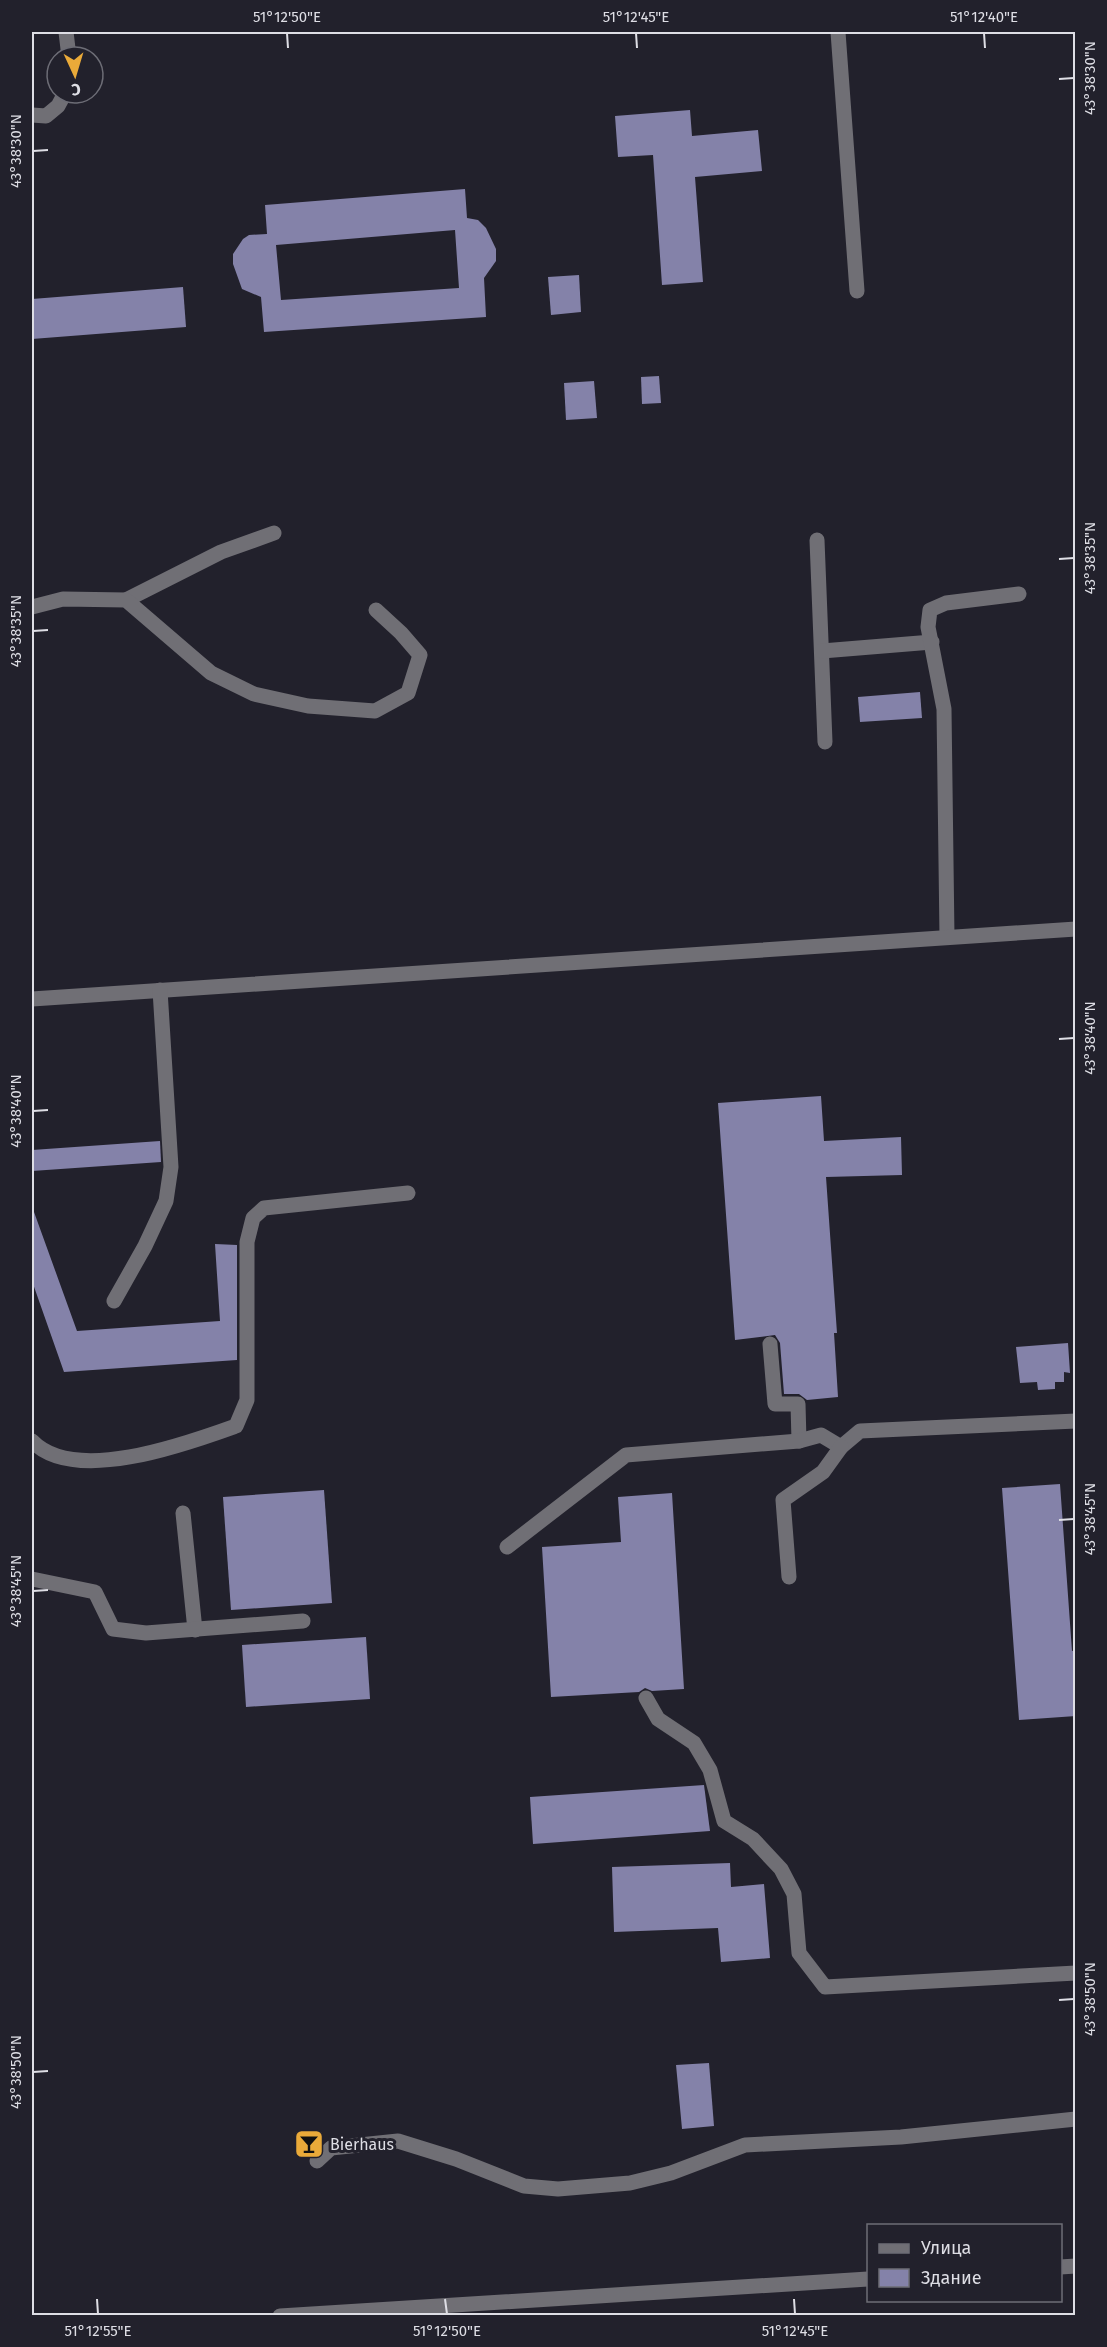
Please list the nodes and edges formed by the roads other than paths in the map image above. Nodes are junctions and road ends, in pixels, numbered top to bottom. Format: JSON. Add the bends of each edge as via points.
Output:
{"nodes":[{"id":1,"x":838,"y":32,"type":"edge"},
{"id":2,"x":59,"y":105,"type":"edge"},
{"id":3,"x":32,"y":115,"type":"edge"},
{"id":4,"x":857,"y":291,"type":"dead end"},
{"id":5,"x":274,"y":533,"type":"dead end"},
{"id":6,"x":817,"y":540,"type":"dead end"},
{"id":7,"x":1019,"y":594,"type":"dead end"},
{"id":8,"x":126,"y":600,"type":"junction"},
{"id":9,"x":32,"y":607,"type":"edge"},
{"id":10,"x":376,"y":610,"type":"dead end"},
{"id":11,"x":932,"y":642,"type":"junction"},
{"id":12,"x":822,"y":651,"type":"junction"},
{"id":13,"x":825,"y":742,"type":"dead end"},
{"id":14,"x":1076,"y":928,"type":"edge"},
{"id":15,"x":947,"y":937,"type":"junction"},
{"id":16,"x":160,"y":990,"type":"junction"},
{"id":17,"x":32,"y":999,"type":"edge"},
{"id":18,"x":408,"y":1193,"type":"dead end"},
{"id":19,"x":114,"y":1301,"type":"dead end"},
{"id":20,"x":770,"y":1344,"type":"dead end"},
{"id":21,"x":1076,"y":1421,"type":"edge"},
{"id":22,"x":800,"y":1440,"type":"junction"},
{"id":23,"x":32,"y":1441,"type":"edge"},
{"id":24,"x":841,"y":1447,"type":"junction"},
{"id":25,"x":183,"y":1513,"type":"dead end"},
{"id":26,"x":507,"y":1547,"type":"dead end"},
{"id":27,"x":789,"y":1577,"type":"dead end"},
{"id":28,"x":32,"y":1579,"type":"edge"},
{"id":29,"x":303,"y":1622,"type":"dead end"},
{"id":30,"x":195,"y":1630,"type":"junction"},
{"id":31,"x":646,"y":1698,"type":"dead end"},
{"id":32,"x":1076,"y":1973,"type":"edge"},
{"id":33,"x":1076,"y":2119,"type":"edge"},
{"id":34,"x":316,"y":2161,"type":"dead end"},
{"id":35,"x":867,"y":2278,"type":"edge"},
{"id":36,"x":297,"y":2315,"type":"edge"},
{"id":37,"x":280,"y":2316,"type":"edge"}],
"edges":[{"from":1,"to":4,"type":"street"},
{"from":2,"to":3,"type":"street","via":[[46,117]]},
{"from":5,"to":8,"type":"street","via":[[221,552]]},
{"from":6,"to":12,"type":"street"},
{"from":7,"to":11,"type":"street","via":[[945,603],[930,610],[928,627]]},
{"from":8,"to":9,"type":"street","via":[[63,599]]},
{"from":8,"to":10,"type":"street","via":[[211,673],[254,694],[308,706],[375,711],[408,693],[420,655]]},
{"from":11,"to":12,"type":"street"},
{"from":11,"to":15,"type":"street","via":[[944,709]]},
{"from":12,"to":13,"type":"street"},
{"from":14,"to":15,"type":"street"},
{"from":15,"to":16,"type":"street"},
{"from":16,"to":17,"type":"street"},
{"from":16,"to":19,"type":"street","via":[[171,1167],[168,1190],[145,1246]]},
{"from":18,"to":23,"type":"street","via":[[264,1208],[253,1218],[247,1242],[247,1400],[236,1426],[113,1460],[57,1458]]},
{"from":20,"to":22,"type":"street","via":[[775,1404],[798,1404]]},
{"from":21,"to":24,"type":"street","via":[[860,1431]]},
{"from":22,"to":24,"type":"street","via":[[821,1434]]},
{"from":22,"to":26,"type":"street","via":[[626,1455]]},
{"from":24,"to":27,"type":"street","via":[[823,1472],[783,1500]]},
{"from":25,"to":30,"type":"street"},
{"from":28,"to":30,"type":"street","via":[[95,1592],[113,1629],[146,1634]]},
{"from":29,"to":30,"type":"street"},
{"from":31,"to":32,"type":"street","via":[[658,1719],[694,1743],[710,1770],[724,1821],[753,1839],[781,1869],[794,1894],[799,1953],[825,1987]]},
{"from":33,"to":34,"type":"street","via":[[901,2137],[745,2145],[671,2174],[630,2183],[558,2189],[524,2186],[398,2141],[331,2148]]},
{"from":35,"to":36,"type":"street"},
{"from":36,"to":37,"type":"street"}]}
